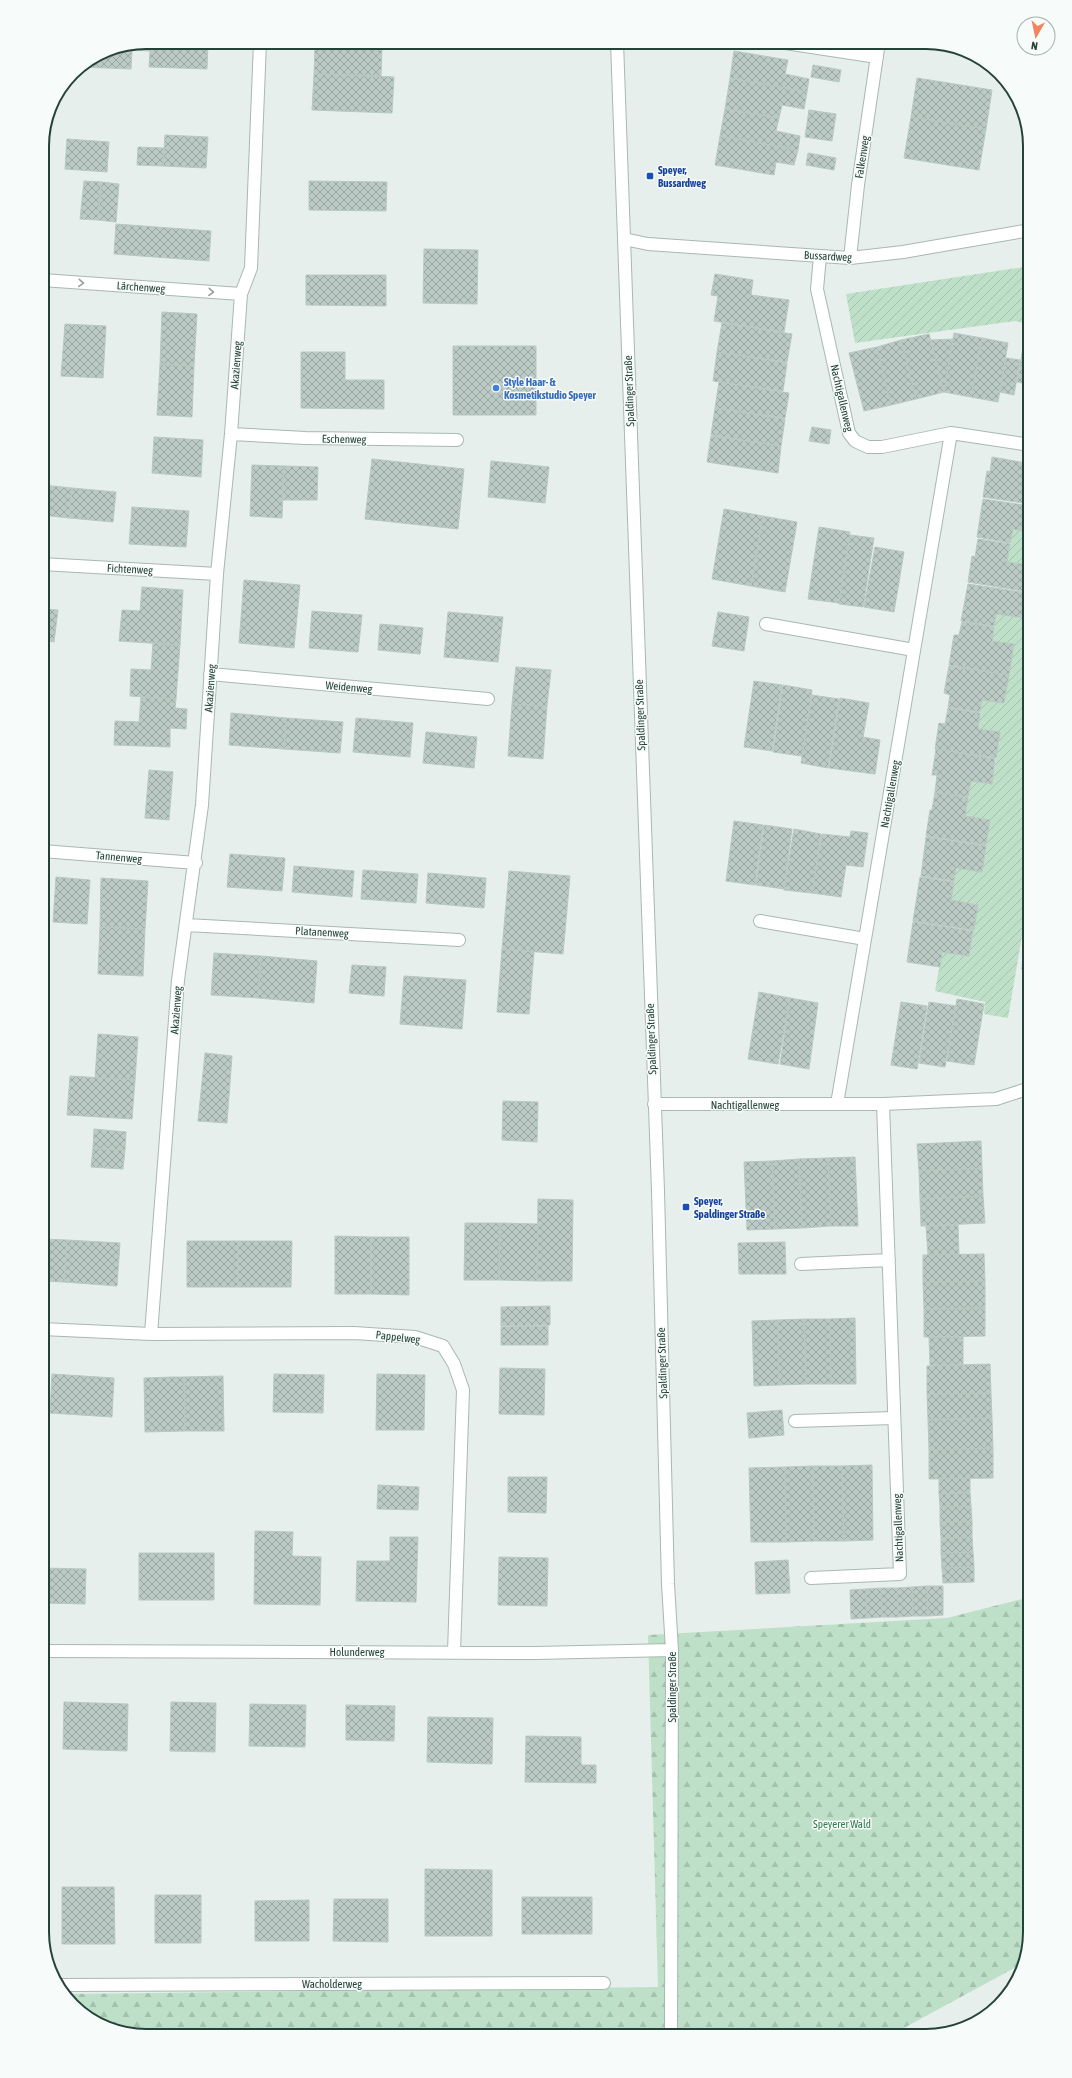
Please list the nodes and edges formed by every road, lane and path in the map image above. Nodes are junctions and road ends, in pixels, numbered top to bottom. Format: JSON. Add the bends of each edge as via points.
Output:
{"nodes":[{"id":1,"x":260,"y":49,"type":"edge"},
{"id":2,"x":617,"y":49,"type":"edge"},
{"id":3,"x":825,"y":49,"type":"edge"},
{"id":4,"x":878,"y":49,"type":"edge"},
{"id":5,"x":877,"y":57,"type":"junction"},
{"id":6,"x":1023,"y":231,"type":"edge"},
{"id":7,"x":624,"y":239,"type":"junction"},
{"id":8,"x":820,"y":256,"type":"junction"},
{"id":9,"x":850,"y":258,"type":"junction"},
{"id":10,"x":49,"y":280,"type":"edge"},
{"id":11,"x":241,"y":294,"type":"junction"},
{"id":12,"x":231,"y":434,"type":"junction"},
{"id":13,"x":951,"y":434,"type":"junction"},
{"id":14,"x":457,"y":440,"type":"dead end"},
{"id":15,"x":1023,"y":444,"type":"edge"},
{"id":16,"x":49,"y":564,"type":"edge"},
{"id":17,"x":217,"y":574,"type":"junction"},
{"id":18,"x":766,"y":624,"type":"dead end"},
{"id":19,"x":914,"y":650,"type":"junction"},
{"id":20,"x":210,"y":674,"type":"junction"},
{"id":21,"x":488,"y":699,"type":"dead end"},
{"id":22,"x":49,"y":852,"type":"edge"},
{"id":23,"x":196,"y":863,"type":"junction"},
{"id":24,"x":760,"y":921,"type":"dead end"},
{"id":25,"x":186,"y":925,"type":"junction"},
{"id":26,"x":865,"y":939,"type":"junction"},
{"id":27,"x":459,"y":940,"type":"dead end"},
{"id":28,"x":1023,"y":1090,"type":"edge"},
{"id":29,"x":654,"y":1104,"type":"junction"},
{"id":30,"x":837,"y":1104,"type":"junction"},
{"id":31,"x":883,"y":1104,"type":"junction"},
{"id":32,"x":889,"y":1260,"type":"junction"},
{"id":33,"x":801,"y":1264,"type":"dead end"},
{"id":34,"x":49,"y":1329,"type":"edge"},
{"id":35,"x":152,"y":1334,"type":"junction"},
{"id":36,"x":894,"y":1418,"type":"junction"},
{"id":37,"x":795,"y":1421,"type":"dead end"},
{"id":38,"x":811,"y":1578,"type":"dead end"},
{"id":39,"x":672,"y":1650,"type":"junction"},
{"id":40,"x":49,"y":1651,"type":"edge"},
{"id":41,"x":454,"y":1652,"type":"junction"},
{"id":42,"x":604,"y":1983,"type":"dead end"},
{"id":43,"x":65,"y":1985,"type":"edge"},
{"id":44,"x":671,"y":2029,"type":"edge"}],
"edges":[{"from":1,"to":11,"type":"street","name":"Akazienweg","via":[[251,268]]},
{"from":2,"to":7,"type":"street","name":"Spaldinger Straße"},
{"from":3,"to":5,"type":"street"},
{"from":4,"to":5,"type":"street","name":"Falkenweg"},
{"from":5,"to":9,"type":"street","name":"Falkenweg"},
{"from":6,"to":9,"type":"street","name":"Bussardweg","via":[[903,252]]},
{"from":7,"to":8,"type":"street","name":"Bussardweg","via":[[648,244]]},
{"from":7,"to":29,"type":"street","name":"Spaldinger Straße"},
{"from":8,"to":9,"type":"street","name":"Bussardweg"},
{"from":8,"to":13,"type":"street","name":"Nachtigallenweg","via":[[817,289],[849,433],[855,441],[868,447],[882,447]]},
{"from":10,"to":11,"type":"street","name":"Lärchenweg","one_way":true},
{"from":11,"to":12,"type":"street","name":"Akazienweg"},
{"from":12,"to":14,"type":"street","name":"Eschenweg","via":[[305,438]]},
{"from":12,"to":17,"type":"street","name":"Akazienweg"},
{"from":13,"to":15,"type":"street","name":"Nachtigallenweg"},
{"from":13,"to":19,"type":"street","name":"Nachtigallenweg"},
{"from":16,"to":17,"type":"street","name":"Fichtenweg"},
{"from":17,"to":20,"type":"street","name":"Akazienweg"},
{"from":18,"to":19,"type":"street"},
{"from":19,"to":26,"type":"street","name":"Nachtigallenweg"},
{"from":20,"to":21,"type":"street","name":"Weidenweg"},
{"from":20,"to":23,"type":"street","name":"Akazienweg"},
{"from":22,"to":23,"type":"street","name":"Tannenweg"},
{"from":23,"to":25,"type":"street","name":"Akazienweg"},
{"from":24,"to":26,"type":"street"},
{"from":25,"to":27,"type":"street","name":"Platanenweg"},
{"from":25,"to":35,"type":"street","name":"Akazienweg","via":[[178,980]]},
{"from":26,"to":30,"type":"street","name":"Nachtigallenweg"},
{"from":28,"to":31,"type":"street","name":"Nachtigallenweg","via":[[996,1099]]},
{"from":29,"to":30,"type":"street","name":"Nachtigallenweg"},
{"from":29,"to":39,"type":"street","name":"Spaldinger Straße"},
{"from":30,"to":31,"type":"street","name":"Nachtigallenweg"},
{"from":31,"to":32,"type":"street","name":"Nachtigallenweg"},
{"from":32,"to":33,"type":"street"},
{"from":32,"to":36,"type":"street","name":"Nachtigallenweg"},
{"from":34,"to":35,"type":"street","name":"Pappelweg"},
{"from":35,"to":41,"type":"street","name":"Pappelweg","via":[[354,1333],[415,1337],[443,1346],[454,1364],[463,1390]]},
{"from":36,"to":37,"type":"street"},
{"from":36,"to":38,"type":"street","name":"Nachtigallenweg","via":[[900,1574]]},
{"from":39,"to":41,"type":"street","name":"Holunderweg"},
{"from":39,"to":44,"type":"street","name":"Spaldinger Straße"},
{"from":40,"to":41,"type":"street","name":"Holunderweg"},
{"from":42,"to":43,"type":"street","name":"Wacholderweg"}]}
